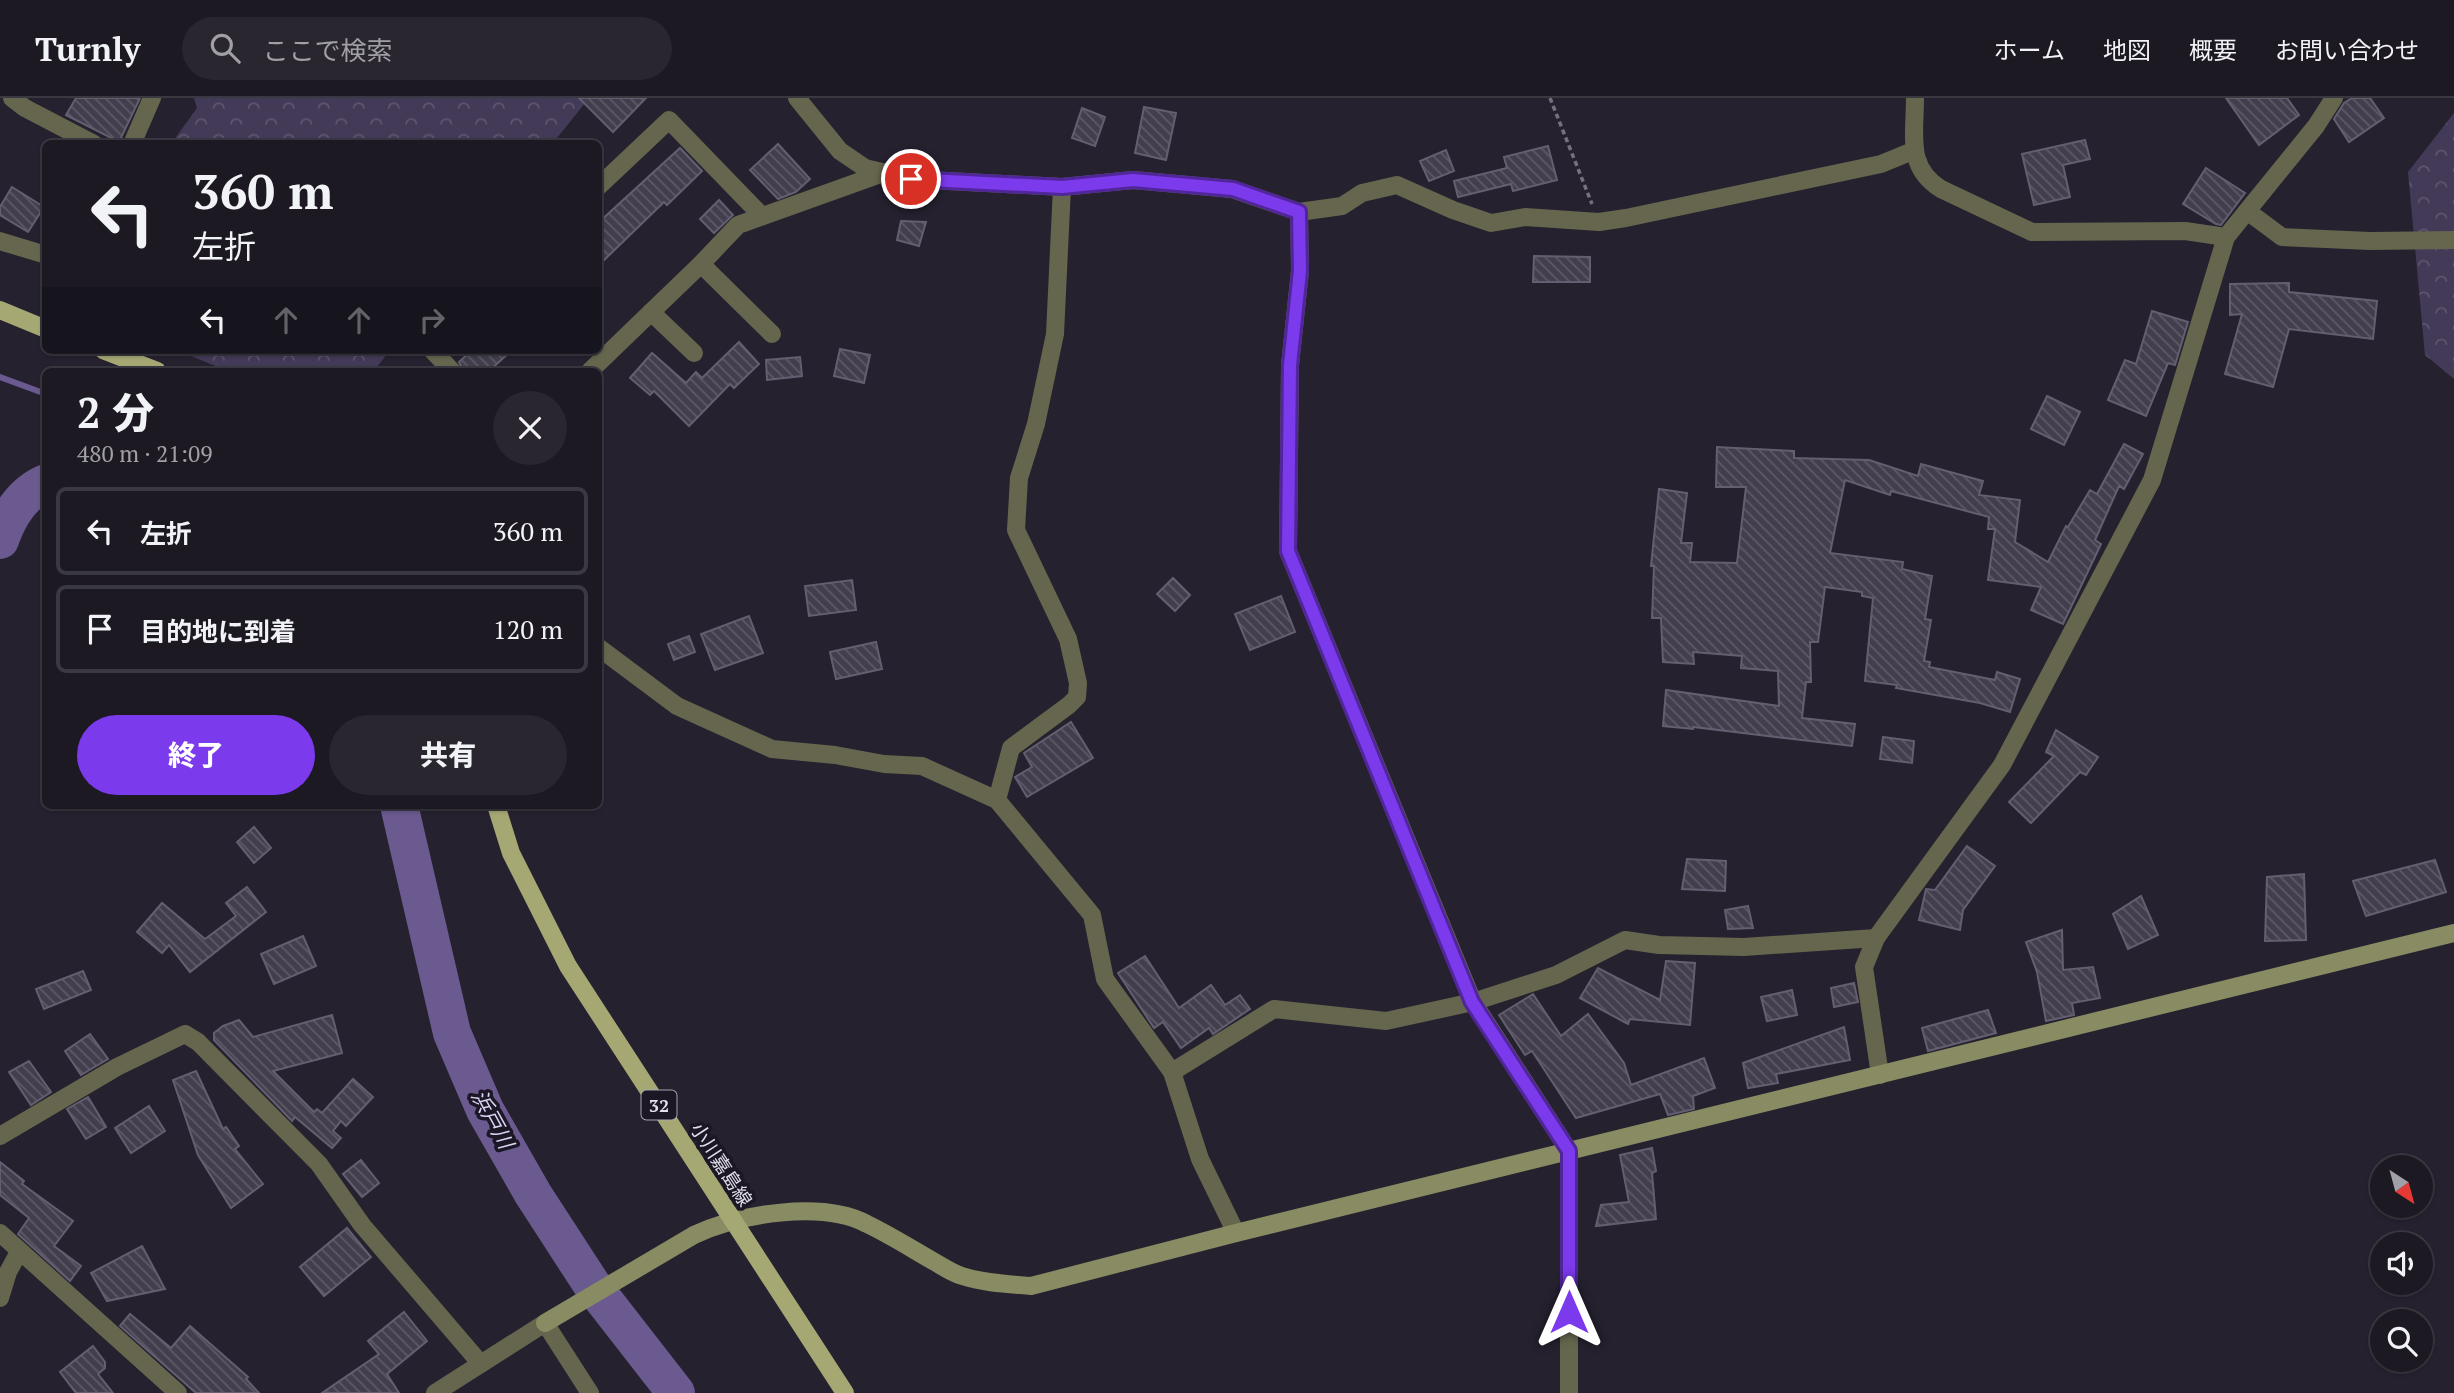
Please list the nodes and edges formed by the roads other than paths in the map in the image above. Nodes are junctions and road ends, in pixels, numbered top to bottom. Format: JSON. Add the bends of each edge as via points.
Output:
{"nodes":[{"id":1,"x":12,"y":98,"type":"edge"},
{"id":2,"x":152,"y":98,"type":"edge"},
{"id":3,"x":797,"y":98,"type":"edge"},
{"id":4,"x":1915,"y":98,"type":"edge"},
{"id":5,"x":2334,"y":98,"type":"edge"},
{"id":6,"x":86,"y":140,"type":"edge"},
{"id":7,"x":134,"y":140,"type":"edge"},
{"id":8,"x":1916,"y":150,"type":"junction"},
{"id":9,"x":886,"y":173,"type":"junction"},
{"id":10,"x":602,"y":183,"type":"edge"},
{"id":11,"x":1062,"y":187,"type":"junction"},
{"id":12,"x":2247,"y":211,"type":"junction"},
{"id":13,"x":1299,"y":212,"type":"junction"},
{"id":14,"x":762,"y":216,"type":"junction"},
{"id":15,"x":2226,"y":237,"type":"junction"},
{"id":16,"x":2454,"y":240,"type":"edge"},
{"id":17,"x":0,"y":241,"type":"edge"},
{"id":18,"x":42,"y":254,"type":"edge"},
{"id":19,"x":701,"y":264,"type":"junction"},
{"id":20,"x":0,"y":310,"type":"edge"},
{"id":21,"x":651,"y":312,"type":"junction"},
{"id":22,"x":42,"y":327,"type":"edge"},
{"id":23,"x":772,"y":334,"type":"dead end"},
{"id":24,"x":694,"y":353,"type":"dead end"},
{"id":25,"x":113,"y":354,"type":"edge"},
{"id":26,"x":436,"y":354,"type":"edge"},
{"id":27,"x":149,"y":368,"type":"edge"},
{"id":28,"x":449,"y":368,"type":"edge"},
{"id":29,"x":593,"y":368,"type":"edge"},
{"id":30,"x":602,"y":649,"type":"edge"},
{"id":31,"x":997,"y":800,"type":"junction"},
{"id":32,"x":497,"y":809,"type":"edge"},
{"id":33,"x":2454,"y":933,"type":"edge"},
{"id":34,"x":1876,"y":938,"type":"junction"},
{"id":35,"x":1472,"y":1002,"type":"junction"},
{"id":36,"x":1172,"y":1072,"type":"junction"},
{"id":37,"x":1880,"y":1075,"type":"junction"},
{"id":38,"x":0,"y":1136,"type":"edge"},
{"id":39,"x":1569,"y":1151,"type":"junction"},
{"id":40,"x":734,"y":1221,"type":"junction"},
{"id":41,"x":0,"y":1233,"type":"edge"},
{"id":42,"x":1236,"y":1233,"type":"junction"},
{"id":43,"x":19,"y":1252,"type":"junction"},
{"id":44,"x":0,"y":1298,"type":"edge"},
{"id":45,"x":551,"y":1320,"type":"junction"},
{"id":46,"x":481,"y":1364,"type":"junction"},
{"id":47,"x":584,"y":1389,"type":"edge"},
{"id":48,"x":178,"y":1393,"type":"edge"},
{"id":49,"x":435,"y":1393,"type":"edge"},
{"id":50,"x":845,"y":1393,"type":"edge"},
{"id":51,"x":1569,"y":1393,"type":"edge"}],
"edges":[{"from":1,"to":6,"type":"street"},
{"from":2,"to":7,"type":"street"},
{"from":3,"to":9,"type":"street","via":[[840,151],[865,168]]},
{"from":4,"to":8,"type":"street"},
{"from":5,"to":12,"type":"street"},
{"from":8,"to":13,"type":"street","via":[[1881,164],[1599,222],[1525,217],[1491,223],[1397,185],[1362,193],[1342,205]]},
{"from":8,"to":15,"type":"street","via":[[1918,167],[1928,181],[2032,232],[2185,231]]},
{"from":9,"to":11,"type":"street","via":[[911,179]]},
{"from":9,"to":14,"type":"street"},
{"from":10,"to":14,"type":"street","via":[[669,120]]},
{"from":11,"to":13,"type":"street","via":[[1133,180],[1233,189]]},
{"from":11,"to":31,"type":"street","via":[[1055,334],[1019,478],[1016,530],[1068,639],[1077,697],[1011,748]]},
{"from":12,"to":15,"type":"street"},
{"from":12,"to":16,"type":"street","via":[[2282,237]]},
{"from":13,"to":35,"type":"street","via":[[1300,271],[1290,365],[1288,551]]},
{"from":14,"to":19,"type":"street","via":[[738,225]]},
{"from":15,"to":34,"type":"street","via":[[2152,480],[2002,765]]},
{"from":17,"to":18,"type":"street"},
{"from":19,"to":21,"type":"street"},
{"from":19,"to":23,"type":"street"},
{"from":20,"to":22,"type":"main road"},
{"from":21,"to":24,"type":"street"},
{"from":21,"to":29,"type":"street"},
{"from":25,"to":27,"type":"main road"},
{"from":26,"to":28,"type":"street"},
{"from":30,"to":31,"type":"street","via":[[677,706],[772,749],[922,766]]},
{"from":31,"to":36,"type":"street","via":[[1091,915],[1105,979]]},
{"from":32,"to":40,"type":"main road","name":"小川嘉島線","number":"32","via":[[511,853],[568,966]]},
{"from":33,"to":37,"type":"street"},
{"from":34,"to":35,"type":"street","via":[[1744,947],[1625,940],[1556,975]]},
{"from":34,"to":37,"type":"street","via":[[1864,967]]},
{"from":35,"to":36,"type":"street","via":[[1386,1021],[1274,1009]]},
{"from":35,"to":39,"type":"street"},
{"from":36,"to":42,"type":"street","via":[[1200,1159]]},
{"from":37,"to":39,"type":"street"},
{"from":38,"to":46,"type":"street","via":[[117,1067],[184,1034],[198,1042],[319,1164],[362,1225]]},
{"from":39,"to":42,"type":"street"},
{"from":39,"to":51,"type":"street"},
{"from":40,"to":42,"type":"street","via":[[778,1213],[827,1212],[864,1222],[960,1276],[1031,1286]]},
{"from":40,"to":45,"type":"street","via":[[694,1235]]},
{"from":40,"to":50,"type":"main road","name":"小川嘉島線","number":"32"},
{"from":41,"to":43,"type":"street"},
{"from":43,"to":44,"type":"street"},
{"from":43,"to":48,"type":"street"},
{"from":45,"to":46,"type":"street"},
{"from":45,"to":47,"type":"street"},
{"from":46,"to":49,"type":"street"}]}
